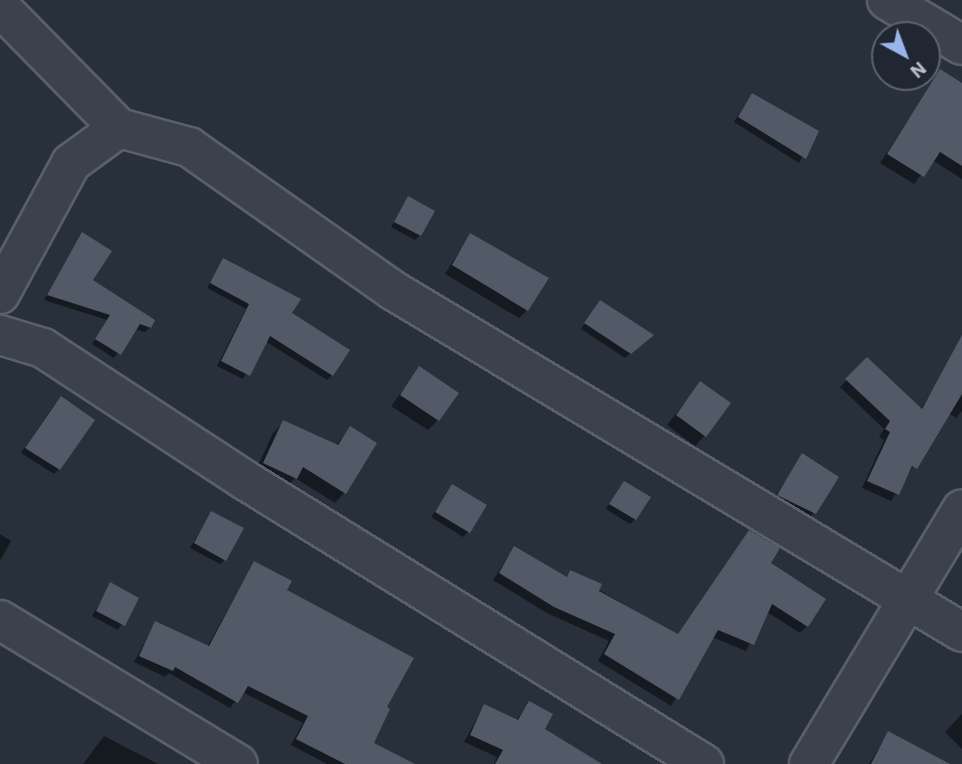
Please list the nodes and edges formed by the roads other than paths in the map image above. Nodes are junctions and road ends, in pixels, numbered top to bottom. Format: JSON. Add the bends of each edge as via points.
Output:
{"nodes":[{"id":1,"x":887,"y":0,"type":"edge"},
{"id":2,"x":0,"y":6,"type":"edge"},
{"id":3,"x":962,"y":45,"type":"edge"},
{"id":4,"x":119,"y":128,"type":"junction"},
{"id":5,"x":0,"y":294,"type":"edge"},
{"id":6,"x":0,"y":335,"type":"edge"},
{"id":7,"x":962,"y":509,"type":"edge"},
{"id":8,"x":905,"y":600,"type":"junction"},
{"id":9,"x":0,"y":620,"type":"edge"},
{"id":10,"x":962,"y":632,"type":"edge"},
{"id":11,"x":238,"y":764,"type":"edge"},
{"id":12,"x":704,"y":764,"type":"edge"},
{"id":13,"x":809,"y":764,"type":"edge"}],
"edges":[{"from":1,"to":3,"type":"street"},
{"from":2,"to":4,"type":"street"},
{"from":4,"to":5,"type":"street","via":[[71,163]]},
{"from":4,"to":8,"type":"street","via":[[189,147],[394,291]]},
{"from":6,"to":12,"type":"street","via":[[43,348],[243,480]]},
{"from":7,"to":8,"type":"street"},
{"from":8,"to":10,"type":"street"},
{"from":8,"to":13,"type":"street"},
{"from":9,"to":11,"type":"street"}]}
